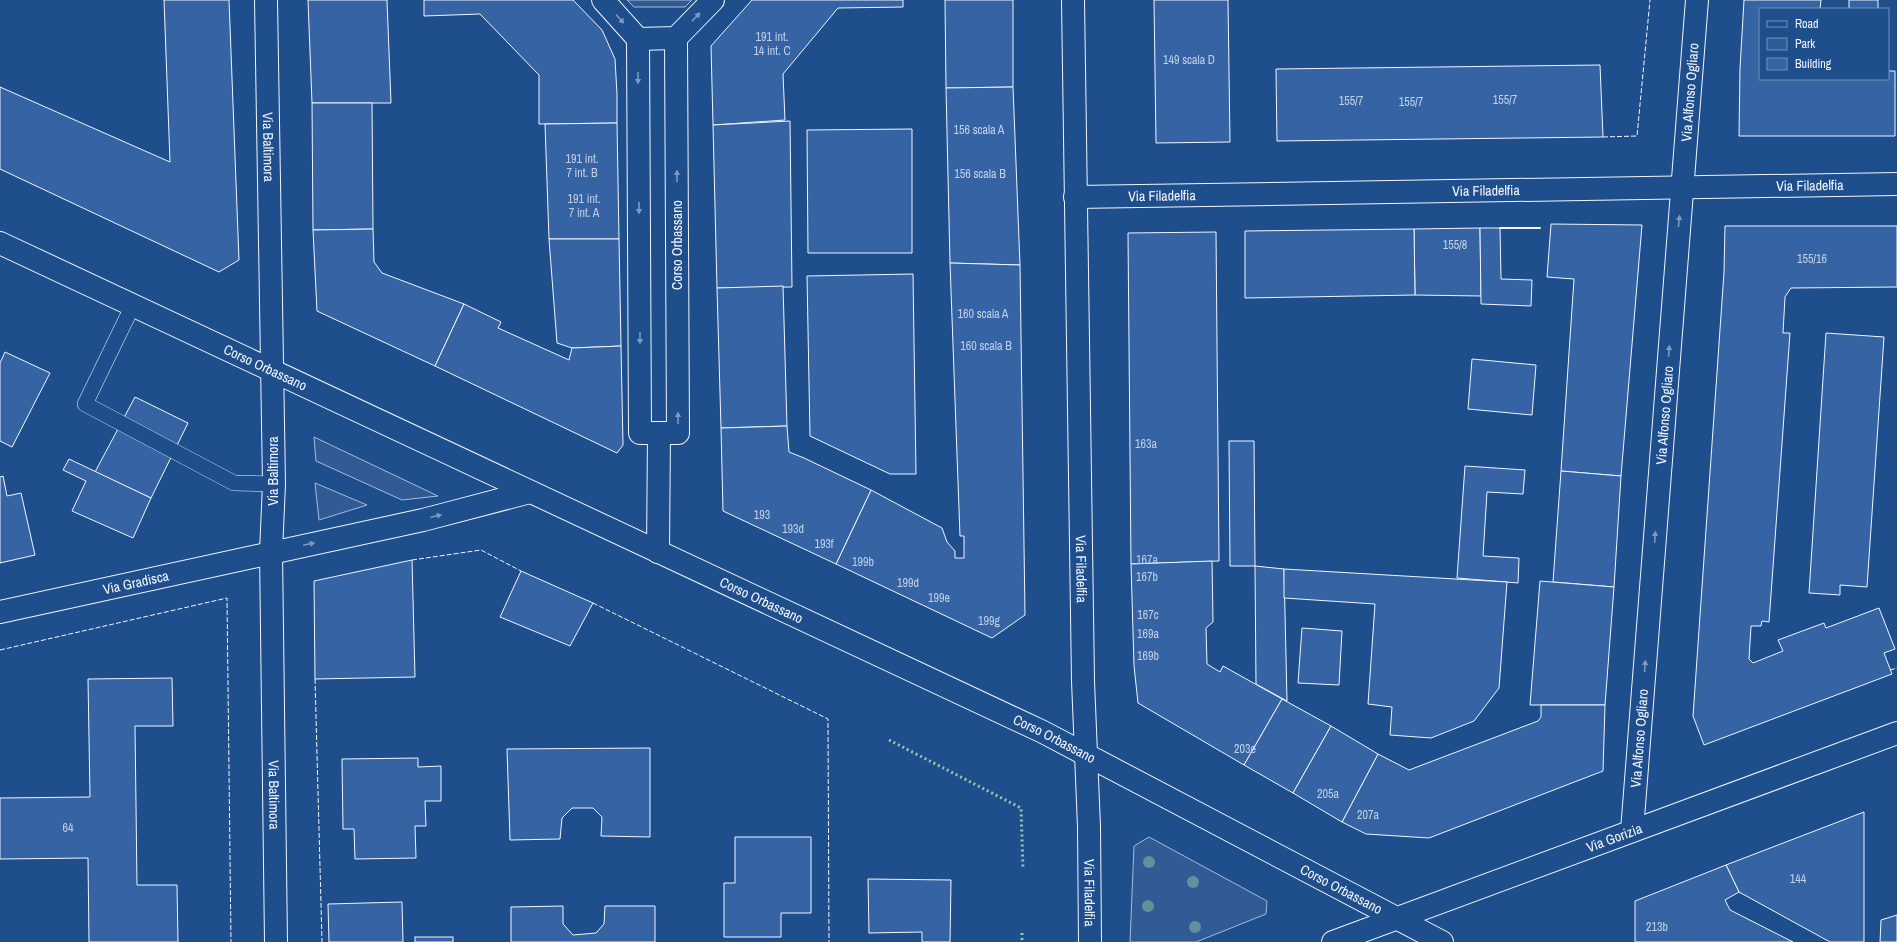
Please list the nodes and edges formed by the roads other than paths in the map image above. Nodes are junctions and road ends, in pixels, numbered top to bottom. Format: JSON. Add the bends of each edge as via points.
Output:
{"nodes":[{"id":1,"x":266,"y":0,"type":"edge"},
{"id":2,"x":603,"y":0,"type":"edge"},
{"id":3,"x":713,"y":0,"type":"edge"},
{"id":4,"x":1073,"y":0,"type":"edge"},
{"id":5,"x":1697,"y":0,"type":"edge"},
{"id":6,"x":676,"y":38,"type":"junction"},
{"id":7,"x":638,"y":39,"type":"junction"},
{"id":8,"x":1897,"y":184,"type":"edge"},
{"id":9,"x":1683,"y":186,"type":"junction"},
{"id":10,"x":1076,"y":196,"type":"junction"},
{"id":11,"x":0,"y":243,"type":"edge"},
{"id":12,"x":133,"y":306,"type":"junction"},
{"id":13,"x":272,"y":371,"type":"junction"},
{"id":14,"x":660,"y":433,"type":"junction"},
{"id":15,"x":274,"y":484,"type":"junction"},
{"id":16,"x":530,"y":492,"type":"junction"},
{"id":17,"x":271,"y":552,"type":"junction"},
{"id":18,"x":658,"y":552,"type":"junction"},
{"id":19,"x":0,"y":612,"type":"edge"},
{"id":20,"x":1897,"y":733,"type":"edge"},
{"id":21,"x":1086,"y":753,"type":"junction"},
{"id":22,"x":1632,"y":831,"type":"junction"},
{"id":23,"x":1397,"y":918,"type":"junction"},
{"id":24,"x":276,"y":942,"type":"edge"},
{"id":25,"x":1090,"y":942,"type":"edge"},
{"id":26,"x":1333,"y":942,"type":"edge"},
{"id":27,"x":1442,"y":942,"type":"edge"}],
"edges":[{"from":1,"to":13,"type":"street","name":"Via Baltimora"},
{"from":2,"to":7,"type":"street","one_way":true},
{"from":6,"to":3,"type":"street","one_way":true},
{"from":4,"to":10,"type":"street","name":"Via Filadelfia"},
{"from":5,"to":9,"type":"street","name":"Via Alfonso Ogliaro"},
{"from":6,"to":7,"type":"street"},
{"from":14,"to":6,"type":"street","name":"Corso Orbassano","one_way":true,"via":[[678,433]]},
{"from":7,"to":14,"type":"street","name":"Corso Orbassano","one_way":true,"via":[[640,433]]},
{"from":8,"to":9,"type":"street","name":"Via Filadelfia"},
{"from":9,"to":10,"type":"street","name":"Via Filadelfia"},
{"from":22,"to":9,"type":"street","name":"Via Alfonso Ogliaro","one_way":true},
{"from":10,"to":21,"type":"street","name":"Via Filadelfia"},
{"from":11,"to":12,"type":"street","name":"Corso Orbassano"},
{"from":12,"to":13,"type":"street","name":"Corso Orbassano"},
{"from":12,"to":15,"type":"lane","via":[[85,404],[234,483]]},
{"from":13,"to":15,"type":"street","name":"Via Baltimora"},
{"from":13,"to":16,"type":"street","name":"Corso Orbassano"},
{"from":14,"to":18,"type":"street"},
{"from":15,"to":17,"type":"street","name":"Via Baltimora"},
{"from":17,"to":16,"type":"street","one_way":true,"via":[[423,520]]},
{"from":16,"to":18,"type":"street","name":"Corso Orbassano"},
{"from":17,"to":19,"type":"street","name":"Via Gradisca"},
{"from":17,"to":24,"type":"street","name":"Via Baltimora"},
{"from":18,"to":21,"type":"street","name":"Corso Orbassano"},
{"from":20,"to":22,"type":"street","name":"Via Gorizia"},
{"from":21,"to":23,"type":"street","name":"Corso Orbassano"},
{"from":21,"to":25,"type":"street","name":"Via Filadelfia"},
{"from":22,"to":23,"type":"street","name":"Via Gorizia"},
{"from":23,"to":26,"type":"street","name":"Via Gorizia"},
{"from":23,"to":27,"type":"street","name":"Corso Orbassano"}]}
